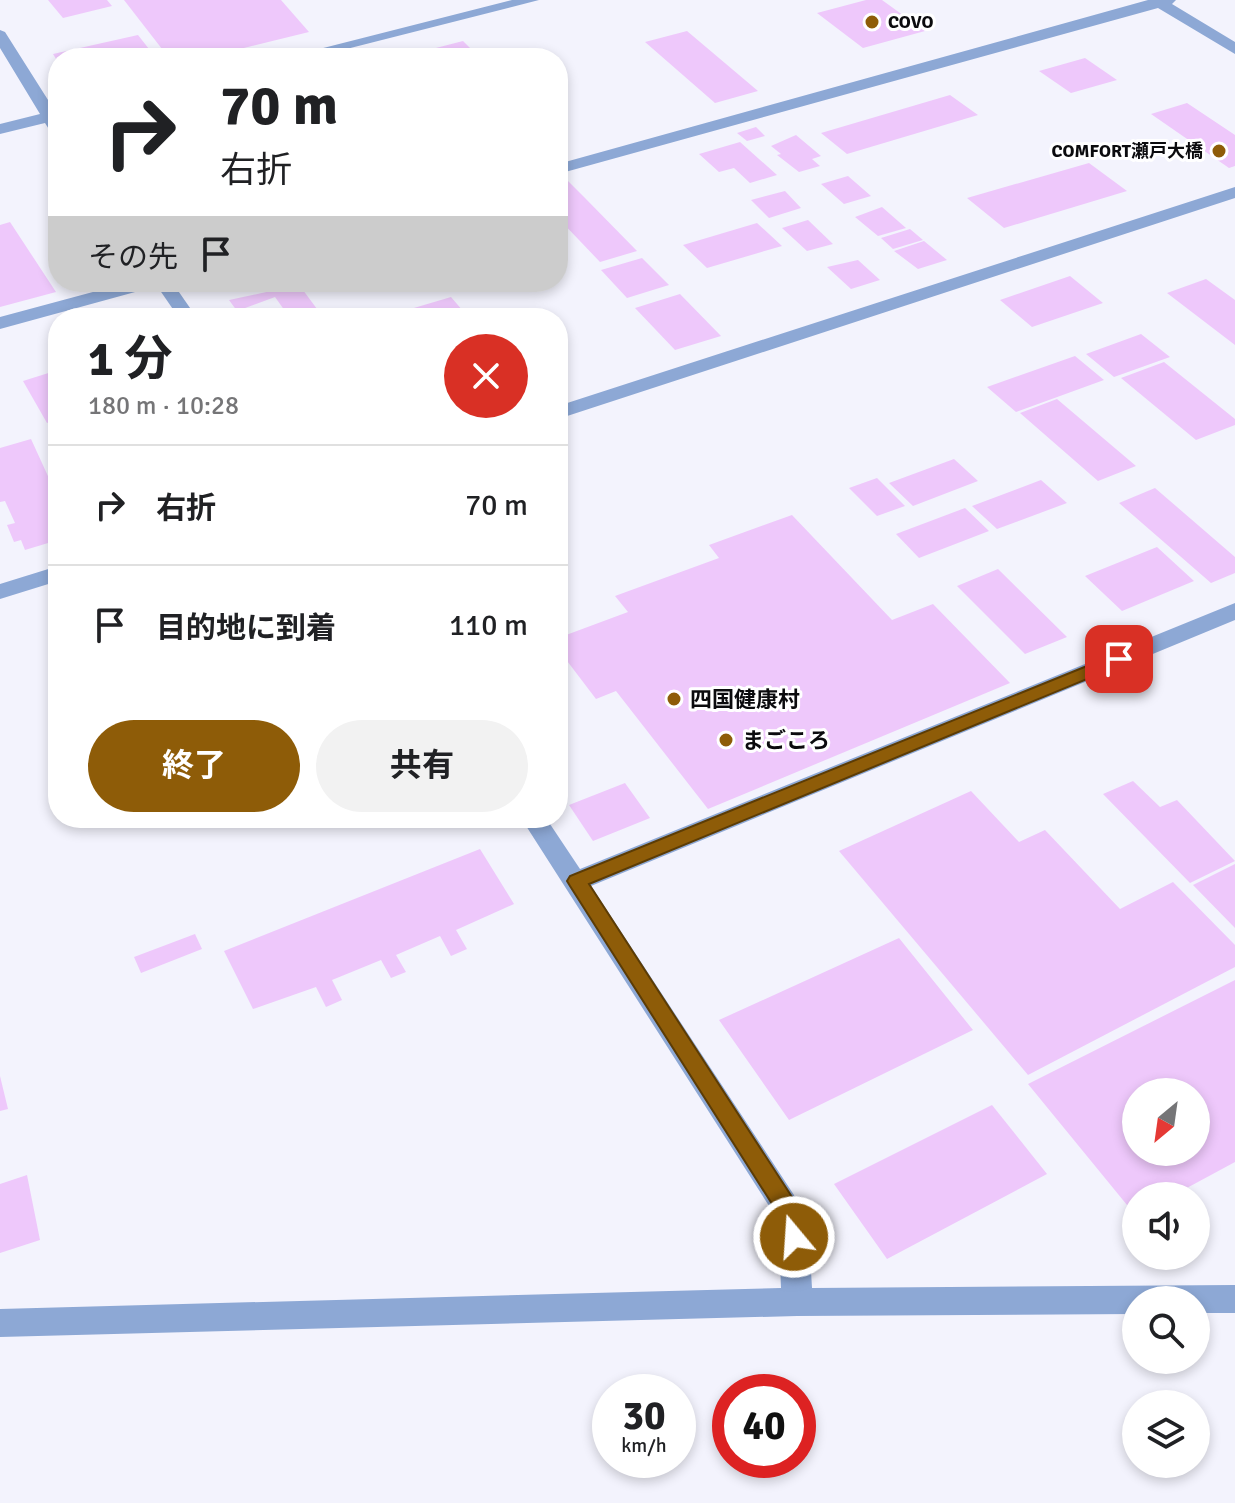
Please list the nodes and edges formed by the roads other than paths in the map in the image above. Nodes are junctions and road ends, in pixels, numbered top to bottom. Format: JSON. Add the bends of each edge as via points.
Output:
{"nodes":[{"id":1,"x":531,"y":0,"type":"edge"},
{"id":2,"x":1161,"y":1,"type":"edge"},
{"id":3,"x":0,"y":35,"type":"edge"},
{"id":4,"x":333,"y":48,"type":"edge"},
{"id":5,"x":1235,"y":49,"type":"edge"},
{"id":6,"x":48,"y":110,"type":"edge"},
{"id":7,"x":48,"y":122,"type":"edge"},
{"id":8,"x":0,"y":129,"type":"edge"},
{"id":9,"x":568,"y":166,"type":"edge"},
{"id":10,"x":1235,"y":192,"type":"edge"},
{"id":11,"x":114,"y":292,"type":"edge"},
{"id":12,"x":55,"y":308,"type":"edge"},
{"id":13,"x":48,"y":310,"type":"edge"},
{"id":14,"x":0,"y":323,"type":"edge"},
{"id":15,"x":568,"y":410,"type":"edge"},
{"id":16,"x":48,"y":576,"type":"edge"},
{"id":17,"x":0,"y":592,"type":"edge"},
{"id":18,"x":1235,"y":611,"type":"edge"},
{"id":19,"x":540,"y":828,"type":"edge"},
{"id":20,"x":577,"y":881,"type":"junction"},
{"id":21,"x":1235,"y":1299,"type":"edge"},
{"id":22,"x":797,"y":1302,"type":"junction"},
{"id":23,"x":0,"y":1323,"type":"edge"}],
"edges":[{"from":1,"to":4,"type":"street"},
{"from":2,"to":5,"type":"street"},
{"from":2,"to":9,"type":"street"},
{"from":3,"to":6,"type":"street"},
{"from":7,"to":8,"type":"street"},
{"from":10,"to":15,"type":"street"},
{"from":11,"to":12,"type":"street"},
{"from":13,"to":14,"type":"street"},
{"from":16,"to":17,"type":"street"},
{"from":18,"to":20,"type":"street"},
{"from":19,"to":20,"type":"street"},
{"from":20,"to":22,"type":"street","via":[[784,1204],[794,1237]]},
{"from":21,"to":22,"type":"street"},
{"from":22,"to":23,"type":"street"}]}
